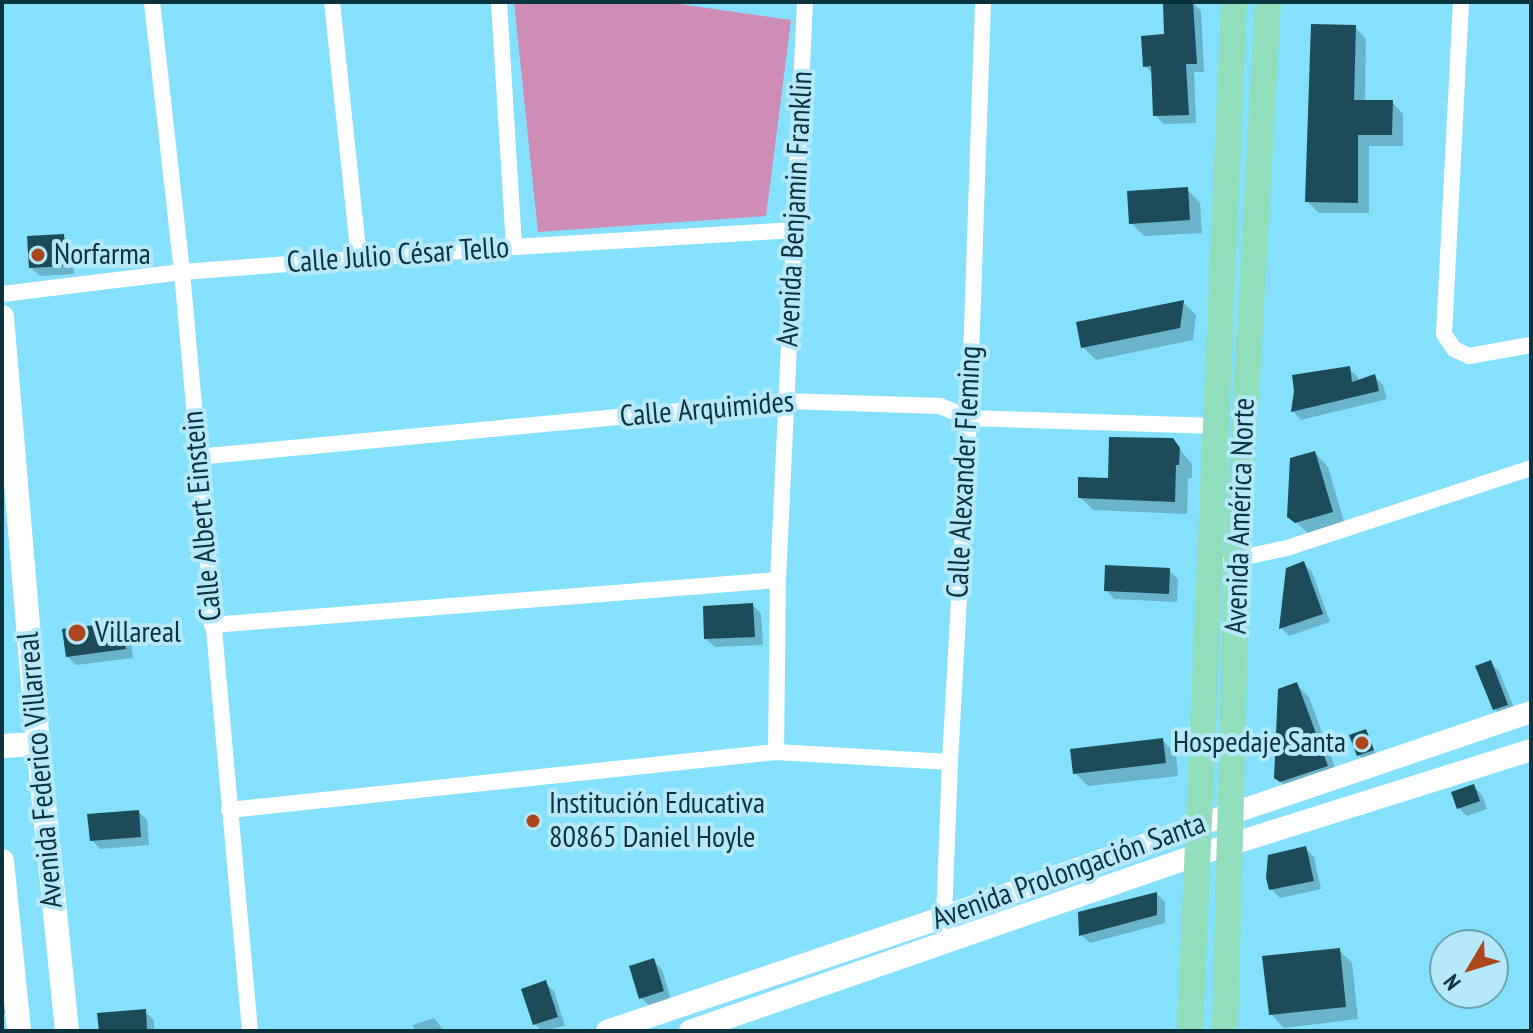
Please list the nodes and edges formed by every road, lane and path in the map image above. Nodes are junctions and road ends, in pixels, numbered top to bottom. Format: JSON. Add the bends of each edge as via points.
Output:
{"nodes":[{"id":1,"x":152,"y":2,"type":"edge"},
{"id":2,"x":332,"y":2,"type":"edge"},
{"id":3,"x":499,"y":2,"type":"edge"},
{"id":4,"x":805,"y":2,"type":"edge"},
{"id":5,"x":983,"y":2,"type":"edge"},
{"id":6,"x":1234,"y":2,"type":"edge"},
{"id":7,"x":1268,"y":2,"type":"edge"},
{"id":8,"x":1461,"y":2,"type":"edge"},
{"id":9,"x":795,"y":230,"type":"junction"},
{"id":10,"x":514,"y":247,"type":"junction"},
{"id":11,"x":359,"y":259,"type":"junction"},
{"id":12,"x":182,"y":272,"type":"junction"},
{"id":13,"x":2,"y":294,"type":"edge"},
{"id":14,"x":2,"y":317,"type":"edge"},
{"id":15,"x":1531,"y":345,"type":"edge"},
{"id":16,"x":786,"y":401,"type":"junction"},
{"id":17,"x":969,"y":418,"type":"junction"},
{"id":18,"x":1215,"y":426,"type":"junction"},
{"id":19,"x":197,"y":457,"type":"junction"},
{"id":20,"x":1531,"y":468,"type":"edge"},
{"id":21,"x":1237,"y":559,"type":"junction"},
{"id":22,"x":1209,"y":561,"type":"junction"},
{"id":23,"x":778,"y":580,"type":"junction"},
{"id":24,"x":212,"y":625,"type":"junction"},
{"id":25,"x":1531,"y":712,"type":"edge"},
{"id":26,"x":38,"y":744,"type":"junction"},
{"id":27,"x":2,"y":746,"type":"edge"},
{"id":28,"x":1531,"y":750,"type":"edge"},
{"id":29,"x":776,"y":752,"type":"junction"},
{"id":30,"x":950,"y":762,"type":"junction"},
{"id":31,"x":229,"y":810,"type":"junction"},
{"id":32,"x":1233,"y":813,"type":"junction"},
{"id":33,"x":1198,"y":826,"type":"junction"},
{"id":34,"x":1231,"y":844,"type":"junction"},
{"id":35,"x":1197,"y":855,"type":"junction"},
{"id":36,"x":2,"y":861,"type":"edge"},
{"id":37,"x":944,"y":917,"type":"junction"},
{"id":38,"x":888,"y":935,"type":"junction"},
{"id":39,"x":952,"y":941,"type":"junction"},
{"id":40,"x":897,"y":960,"type":"junction"},
{"id":41,"x":19,"y":1031,"type":"edge"},
{"id":42,"x":67,"y":1031,"type":"edge"},
{"id":43,"x":250,"y":1031,"type":"edge"},
{"id":44,"x":610,"y":1031,"type":"edge"},
{"id":45,"x":690,"y":1031,"type":"edge"},
{"id":46,"x":1190,"y":1031,"type":"edge"},
{"id":47,"x":1225,"y":1031,"type":"edge"}],
"edges":[{"from":1,"to":12,"type":"street","name":"Calle Albert Einstein"},
{"from":2,"to":11,"type":"street"},
{"from":3,"to":10,"type":"street"},
{"from":4,"to":9,"type":"street","name":"Avenida Benjamin Franklin"},
{"from":5,"to":17,"type":"street","name":"Calle Alexander Fleming"},
{"from":6,"to":18,"type":"main road","name":"Avenida América Norte"},
{"from":7,"to":21,"type":"main road","name":"Avenida América Norte"},
{"from":8,"to":15,"type":"street","via":[[1444,334],[1454,349],[1469,356]]},
{"from":9,"to":10,"type":"street","name":"Calle Julio César Tello"},
{"from":9,"to":16,"type":"street","name":"Avenida Benjamin Franklin"},
{"from":10,"to":11,"type":"street","name":"Calle Julio César Tello"},
{"from":11,"to":12,"type":"street","name":"Calle Julio César Tello"},
{"from":12,"to":13,"type":"street","name":"Calle Julio César Tello"},
{"from":12,"to":19,"type":"street","name":"Calle Albert Einstein"},
{"from":14,"to":26,"type":"main road","name":"Avenida Federico Villarreal"},
{"from":16,"to":17,"type":"street","name":"Calle Arquimides","via":[[940,406]]},
{"from":16,"to":19,"type":"street","name":"Calle Arquimides"},
{"from":16,"to":23,"type":"street","name":"Avenida Benjamin Franklin"},
{"from":17,"to":18,"type":"street","name":"Calle Arquimides"},
{"from":17,"to":30,"type":"street","name":"Calle Alexander Fleming"},
{"from":18,"to":22,"type":"main road","name":"Avenida América Norte"},
{"from":19,"to":24,"type":"street","name":"Calle Albert Einstein"},
{"from":20,"to":21,"type":"street","via":[[1287,548]]},
{"from":21,"to":22,"type":"street"},
{"from":21,"to":32,"type":"main road","name":"Avenida América Norte"},
{"from":22,"to":33,"type":"main road","name":"Avenida América Norte"},
{"from":23,"to":24,"type":"street"},
{"from":23,"to":29,"type":"street","name":"Avenida Benjamin Franklin"},
{"from":24,"to":31,"type":"street","name":"Calle Albert Einstein"},
{"from":25,"to":32,"type":"street","name":"Avenida Prolongación Santa"},
{"from":26,"to":27,"type":"main road"},
{"from":26,"to":42,"type":"main road","name":"Avenida Federico Villarreal"},
{"from":28,"to":34,"type":"street","name":"Avenida Prolongación Santa"},
{"from":29,"to":30,"type":"street"},
{"from":29,"to":31,"type":"street"},
{"from":30,"to":37,"type":"street","name":"Calle Alexander Fleming"},
{"from":31,"to":43,"type":"street","name":"Calle Albert Einstein"},
{"from":32,"to":33,"type":"street","name":"Avenida Prolongación Santa"},
{"from":32,"to":34,"type":"main road","name":"Avenida América Norte"},
{"from":33,"to":35,"type":"main road","name":"Avenida América Norte"},
{"from":33,"to":37,"type":"street","name":"Avenida Prolongación Santa"},
{"from":34,"to":35,"type":"street","name":"Avenida Prolongación Santa"},
{"from":34,"to":47,"type":"main road","name":"Avenida América Norte"},
{"from":35,"to":39,"type":"street","name":"Avenida Prolongación Santa"},
{"from":35,"to":46,"type":"main road","name":"Avenida América Norte"},
{"from":36,"to":41,"type":"main road","name":"Avenida Federico Villarreal"},
{"from":37,"to":38,"type":"street","name":"Avenida Prolongación Santa"},
{"from":37,"to":39,"type":"street","name":"Calle Alexander Fleming"},
{"from":38,"to":40,"type":"street"},
{"from":38,"to":44,"type":"street","name":"Avenida Prolongación Santa"},
{"from":39,"to":40,"type":"street","name":"Avenida Prolongación Santa"},
{"from":40,"to":45,"type":"street","name":"Avenida Prolongación Santa"}]}
